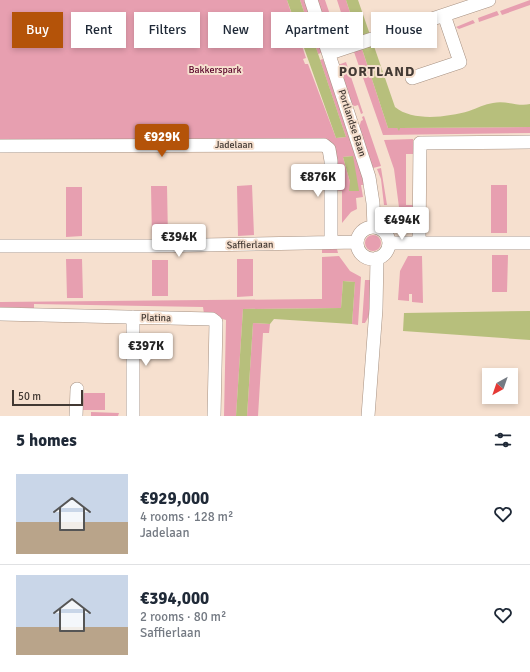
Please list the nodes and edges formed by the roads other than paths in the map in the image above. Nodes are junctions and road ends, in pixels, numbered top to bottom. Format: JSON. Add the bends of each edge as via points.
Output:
{"nodes":[{"id":1,"x":311,"y":0,"type":"edge"},
{"id":2,"x":489,"y":0,"type":"edge"},
{"id":3,"x":448,"y":9,"type":"edge"},
{"id":4,"x":330,"y":53,"type":"junction"},
{"id":5,"x":412,"y":78,"type":"dead end"},
{"id":6,"x":530,"y":142,"type":"edge"},
{"id":7,"x":0,"y":146,"type":"edge"},
{"id":8,"x":374,"y":226,"type":"junction"},
{"id":9,"x":331,"y":242,"type":"junction"},
{"id":10,"x":357,"y":242,"type":"junction"},
{"id":11,"x":419,"y":242,"type":"junction"},
{"id":12,"x":389,"y":243,"type":"junction"},
{"id":13,"x":530,"y":243,"type":"edge"},
{"id":14,"x":0,"y":246,"type":"edge"},
{"id":15,"x":377,"y":258,"type":"junction"},
{"id":16,"x":0,"y":314,"type":"edge"},
{"id":17,"x":134,"y":317,"type":"junction"},
{"id":18,"x":76,"y":389,"type":"dead end"},
{"id":19,"x":76,"y":416,"type":"edge"},
{"id":20,"x":133,"y":416,"type":"edge"},
{"id":21,"x":214,"y":416,"type":"edge"},
{"id":22,"x":368,"y":416,"type":"edge"}],
"edges":[{"from":1,"to":4,"type":"street","name":"Portlandse Baan"},
{"from":2,"to":3,"type":"street"},
{"from":3,"to":4,"type":"street","via":[[377,38]]},
{"from":3,"to":5,"type":"street","via":[[460,62]]},
{"from":4,"to":8,"type":"street","name":"Portlandse Baan","via":[[369,176],[374,203]]},
{"from":6,"to":11,"type":"street","via":[[420,143]]},
{"from":7,"to":9,"type":"street","name":"Jadelaan","via":[[324,145],[328,149],[331,161]]},
{"from":8,"to":10,"type":"street","via":[[362,231]]},
{"from":8,"to":12,"type":"street","via":[[385,232]]},
{"from":9,"to":10,"type":"street","name":"Saffierlaan"},
{"from":9,"to":14,"type":"street","name":"Saffierlaan"},
{"from":10,"to":15,"type":"street","via":[[365,257]]},
{"from":11,"to":12,"type":"street"},
{"from":11,"to":13,"type":"street"},
{"from":12,"to":15,"type":"street","via":[[387,251]]},
{"from":15,"to":22,"type":"street"},
{"from":16,"to":17,"type":"street","name":"Platina"},
{"from":17,"to":20,"type":"street"},
{"from":17,"to":21,"type":"street","name":"Platina","via":[[212,319],[216,322]]},
{"from":18,"to":19,"type":"street"}]}
